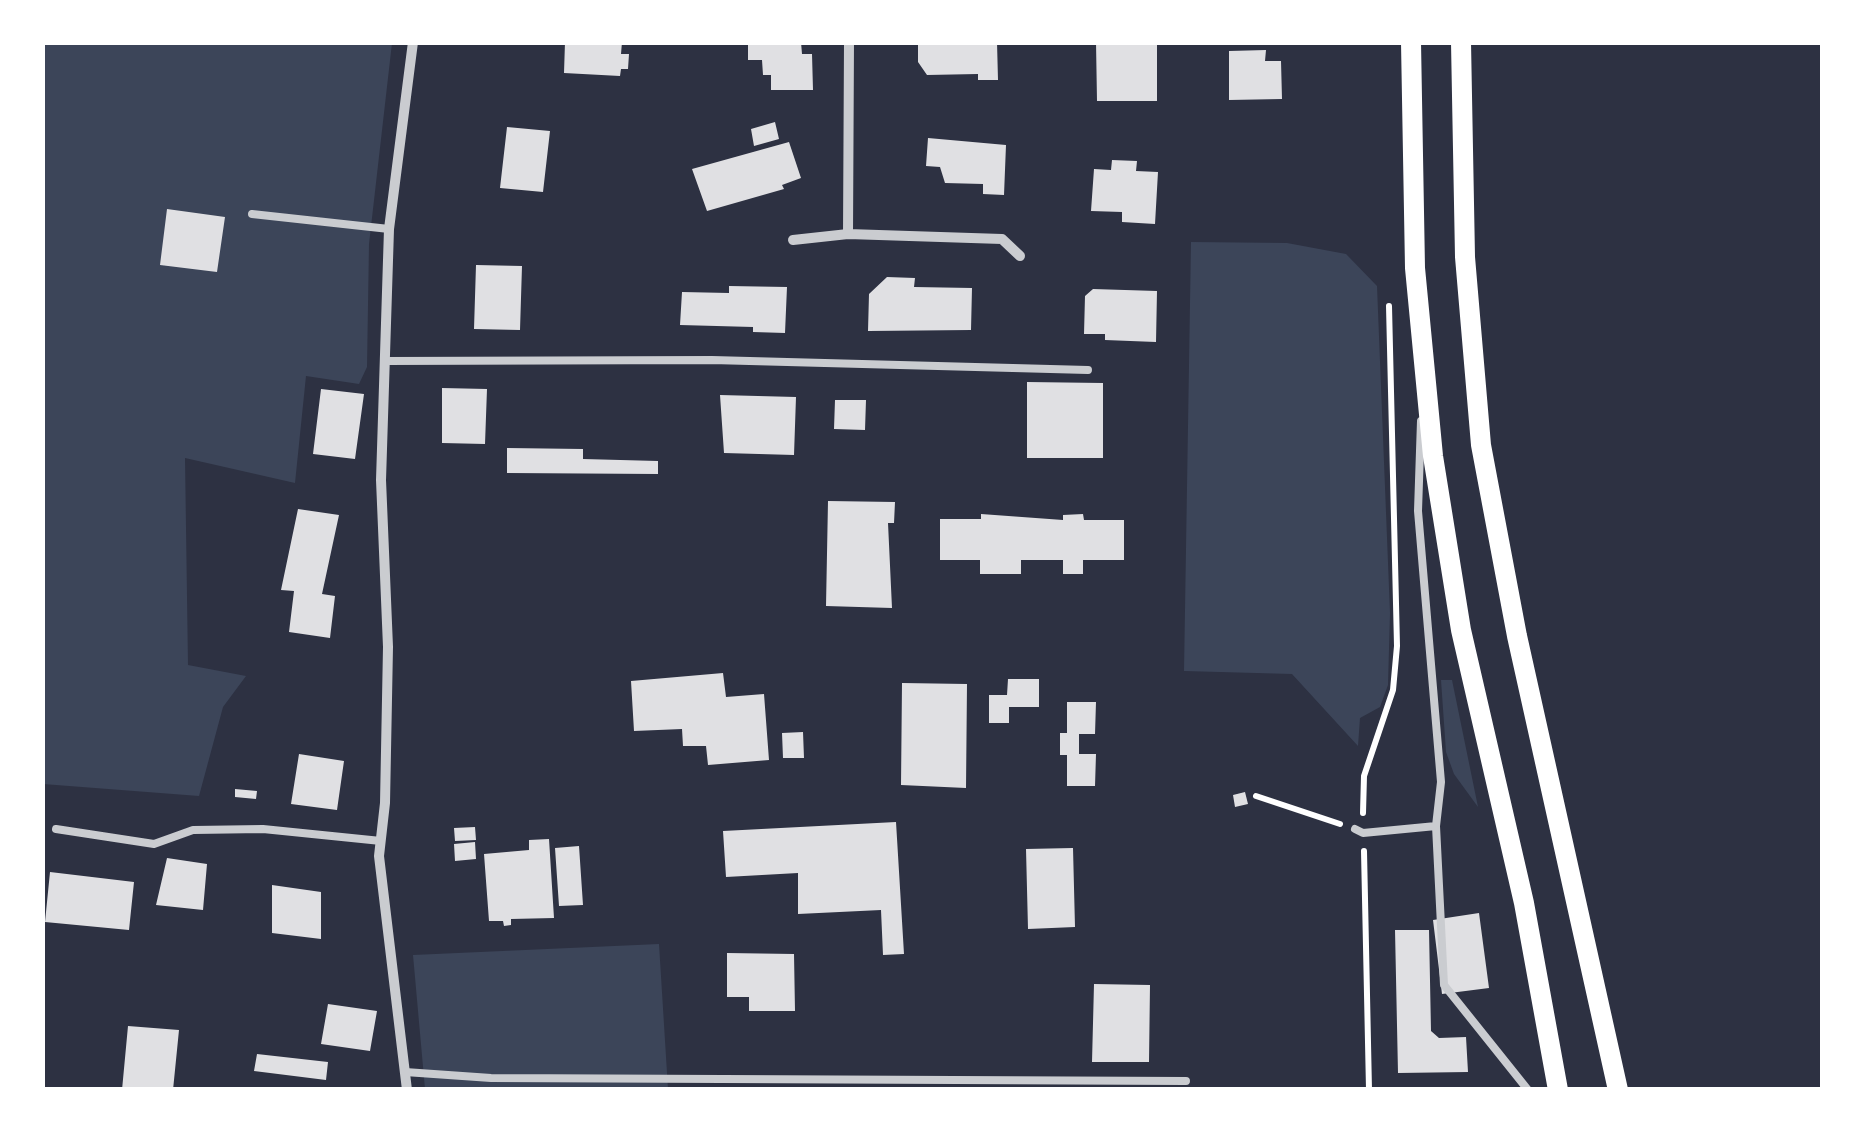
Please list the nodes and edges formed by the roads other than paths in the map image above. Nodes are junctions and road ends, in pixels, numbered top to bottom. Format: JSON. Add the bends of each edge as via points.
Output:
{"nodes":[{"id":1,"x":413,"y":42,"type":"edge"},
{"id":2,"x":849,"y":42,"type":"edge"},
{"id":3,"x":1411,"y":42,"type":"edge"},
{"id":4,"x":1460,"y":42,"type":"edge"},
{"id":5,"x":252,"y":214,"type":"dead end"},
{"id":6,"x":389,"y":229,"type":"junction"},
{"id":7,"x":848,"y":234,"type":"junction"},
{"id":8,"x":794,"y":240,"type":"dead end"},
{"id":9,"x":1020,"y":256,"type":"dead end"},
{"id":10,"x":1422,"y":356,"type":"junction"},
{"id":11,"x":386,"y":361,"type":"junction"},
{"id":12,"x":1088,"y":370,"type":"dead end"},
{"id":13,"x":1436,"y":826,"type":"junction"},
{"id":14,"x":56,"y":829,"type":"dead end"},
{"id":15,"x":1359,"y":831,"type":"road end"},
{"id":16,"x":380,"y":841,"type":"junction"},
{"id":17,"x":405,"y":1072,"type":"junction"},
{"id":18,"x":1186,"y":1081,"type":"dead end"},
{"id":19,"x":407,"y":1090,"type":"edge"},
{"id":20,"x":1528,"y":1090,"type":"edge"},
{"id":21,"x":1558,"y":1090,"type":"edge"},
{"id":22,"x":1618,"y":1090,"type":"edge"}],
"edges":[{"from":1,"to":6,"type":"street"},
{"from":2,"to":7,"type":"street"},
{"from":3,"to":10,"type":"main road"},
{"from":4,"to":22,"type":"main road","via":[[1465,258],[1481,445]]},
{"from":5,"to":6,"type":"lane"},
{"from":6,"to":11,"type":"street"},
{"from":7,"to":8,"type":"street"},
{"from":7,"to":9,"type":"street","via":[[1002,239]]},
{"from":10,"to":13,"type":"lane","via":[[1418,511],[1441,782]]},
{"from":10,"to":21,"type":"main road","via":[[1461,630],[1524,902]]},
{"from":11,"to":12,"type":"lane","via":[[752,360]]},
{"from":11,"to":16,"type":"street","via":[[381,480],[388,647]]},
{"from":13,"to":15,"type":"lane"},
{"from":13,"to":20,"type":"lane","via":[[1444,985]]},
{"from":14,"to":16,"type":"lane","via":[[154,844],[193,830],[262,829]]},
{"from":16,"to":17,"type":"street"},
{"from":17,"to":18,"type":"lane","via":[[491,1078]]},
{"from":17,"to":19,"type":"street"}]}
